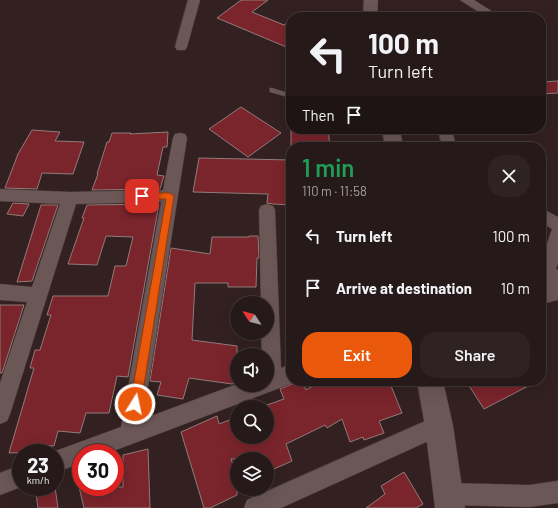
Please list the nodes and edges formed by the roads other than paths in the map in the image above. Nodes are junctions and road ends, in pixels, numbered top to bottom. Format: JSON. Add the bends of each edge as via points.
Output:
{"nodes":[{"id":1,"x":194,"y":0,"type":"edge"},
{"id":2,"x":371,"y":0,"type":"edge"},
{"id":3,"x":466,"y":0,"type":"edge"},
{"id":4,"x":370,"y":12,"type":"edge"},
{"id":5,"x":486,"y":12,"type":"edge"},
{"id":6,"x":181,"y":47,"type":"dead end"},
{"id":7,"x":272,"y":90,"type":"dead end"},
{"id":8,"x":286,"y":94,"type":"edge"},
{"id":9,"x":180,"y":138,"type":"dead end"},
{"id":10,"x":0,"y":194,"type":"edge"},
{"id":11,"x":170,"y":196,"type":"junction"},
{"id":12,"x":70,"y":198,"type":"junction"},
{"id":13,"x":267,"y":210,"type":"dead end"},
{"id":14,"x":546,"y":217,"type":"edge"},
{"id":15,"x":558,"y":225,"type":"edge"},
{"id":16,"x":558,"y":233,"type":"edge"},
{"id":17,"x":549,"y":283,"type":"edge"},
{"id":18,"x":0,"y":292,"type":"edge"},
{"id":19,"x":39,"y":295,"type":"junction"},
{"id":20,"x":267,"y":348,"type":"edge"},
{"id":21,"x":286,"y":376,"type":"edge"},
{"id":22,"x":274,"y":380,"type":"edge"},
{"id":23,"x":431,"y":386,"type":"edge"},
{"id":24,"x":242,"y":392,"type":"edge"},
{"id":25,"x":0,"y":414,"type":"edge"},
{"id":26,"x":439,"y":426,"type":"junction"},
{"id":27,"x":130,"y":433,"type":"junction"},
{"id":28,"x":64,"y":459,"type":"edge"},
{"id":29,"x":12,"y":479,"type":"edge"},
{"id":30,"x":0,"y":484,"type":"edge"},
{"id":31,"x":558,"y":492,"type":"edge"},
{"id":32,"x":449,"y":501,"type":"edge"},
{"id":33,"x":255,"y":508,"type":"edge"}],
"edges":[{"from":1,"to":6,"type":"street"},
{"from":2,"to":4,"type":"main road"},
{"from":3,"to":5,"type":"street"},
{"from":7,"to":8,"type":"lane"},
{"from":9,"to":11,"type":"street"},
{"from":10,"to":12,"type":"street"},
{"from":11,"to":12,"type":"street"},
{"from":11,"to":27,"type":"street"},
{"from":12,"to":19,"type":"street"},
{"from":13,"to":20,"type":"street"},
{"from":14,"to":15,"type":"street"},
{"from":16,"to":17,"type":"street"},
{"from":18,"to":19,"type":"street"},
{"from":19,"to":25,"type":"street"},
{"from":21,"to":22,"type":"street"},
{"from":23,"to":26,"type":"main road"},
{"from":24,"to":27,"type":"street"},
{"from":26,"to":32,"type":"main road"},
{"from":26,"to":33,"type":"street"},
{"from":27,"to":28,"type":"street"},
{"from":29,"to":30,"type":"street"},
{"from":31,"to":32,"type":"street"}]}
